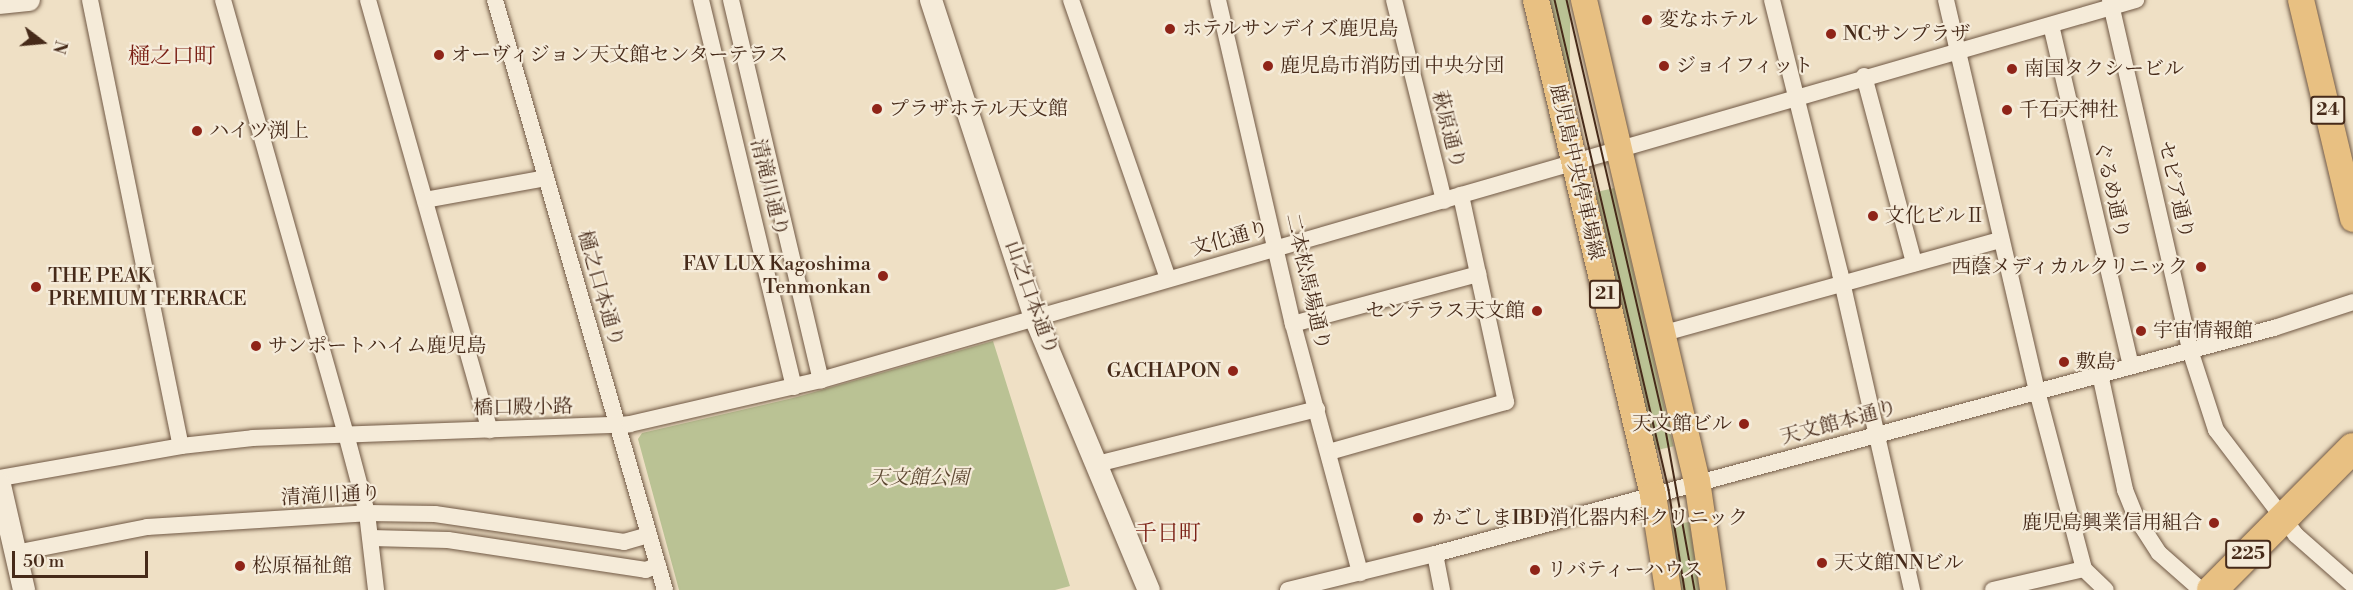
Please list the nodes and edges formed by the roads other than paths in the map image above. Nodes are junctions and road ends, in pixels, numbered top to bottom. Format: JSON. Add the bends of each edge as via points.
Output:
{"nodes":[{"id":1,"x":28,"y":0,"type":"edge"},
{"id":2,"x":90,"y":0,"type":"edge"},
{"id":3,"x":223,"y":0,"type":"edge"},
{"id":4,"x":368,"y":0,"type":"edge"},
{"id":5,"x":495,"y":0,"type":"edge"},
{"id":6,"x":701,"y":0,"type":"edge"},
{"id":7,"x":731,"y":0,"type":"edge"},
{"id":8,"x":931,"y":0,"type":"edge"},
{"id":9,"x":1071,"y":0,"type":"edge"},
{"id":10,"x":1218,"y":0,"type":"edge"},
{"id":11,"x":1394,"y":0,"type":"edge"},
{"id":12,"x":1536,"y":0,"type":"edge"},
{"id":13,"x":1584,"y":0,"type":"edge"},
{"id":14,"x":1772,"y":0,"type":"edge"},
{"id":15,"x":1946,"y":0,"type":"edge"},
{"id":16,"x":2136,"y":0,"type":"edge"},
{"id":17,"x":2301,"y":0,"type":"edge"},
{"id":18,"x":0,"y":3,"type":"edge"},
{"id":19,"x":2111,"y":3,"type":"edge"},
{"id":20,"x":2051,"y":25,"type":"junction"},
{"id":21,"x":1957,"y":50,"type":"junction"},
{"id":22,"x":743,"y":51,"type":"junction"},
{"id":23,"x":715,"y":55,"type":"junction"},
{"id":24,"x":1864,"y":76,"type":"junction"},
{"id":25,"x":1797,"y":97,"type":"junction"},
{"id":26,"x":1618,"y":150,"type":"junction"},
{"id":27,"x":1574,"y":164,"type":"junction"},
{"id":28,"x":2348,"y":176,"type":"edge"},
{"id":29,"x":546,"y":178,"type":"junction"},
{"id":30,"x":1461,"y":195,"type":"junction"},
{"id":31,"x":425,"y":200,"type":"junction"},
{"id":32,"x":1444,"y":201,"type":"junction"},
{"id":33,"x":780,"y":207,"type":"junction"},
{"id":34,"x":754,"y":212,"type":"junction"},
{"id":35,"x":2353,"y":219,"type":"edge"},
{"id":36,"x":2001,"y":240,"type":"junction"},
{"id":37,"x":1277,"y":248,"type":"junction"},
{"id":38,"x":1914,"y":263,"type":"junction"},
{"id":39,"x":1478,"y":274,"type":"junction"},
{"id":40,"x":1168,"y":278,"type":"junction"},
{"id":41,"x":1842,"y":282,"type":"junction"},
{"id":42,"x":2353,"y":302,"type":"edge"},
{"id":43,"x":1035,"y":318,"type":"junction"},
{"id":44,"x":1293,"y":324,"type":"junction"},
{"id":45,"x":1661,"y":334,"type":"junction"},
{"id":46,"x":2190,"y":350,"type":"junction"},
{"id":47,"x":2131,"y":365,"type":"junction"},
{"id":48,"x":2100,"y":374,"type":"junction"},
{"id":49,"x":821,"y":380,"type":"junction"},
{"id":50,"x":794,"y":387,"type":"junction"},
{"id":51,"x":2037,"y":391,"type":"junction"},
{"id":52,"x":1317,"y":409,"type":"junction"},
{"id":53,"x":617,"y":427,"type":"junction"},
{"id":54,"x":490,"y":430,"type":"junction"},
{"id":55,"x":346,"y":434,"type":"junction"},
{"id":56,"x":1878,"y":435,"type":"junction"},
{"id":57,"x":181,"y":446,"type":"junction"},
{"id":58,"x":2353,"y":448,"type":"edge"},
{"id":59,"x":1329,"y":452,"type":"junction"},
{"id":60,"x":1097,"y":464,"type":"junction"},
{"id":61,"x":0,"y":478,"type":"edge"},
{"id":62,"x":1696,"y":481,"type":"junction"},
{"id":63,"x":0,"y":485,"type":"edge"},
{"id":64,"x":1653,"y":495,"type":"junction"},
{"id":65,"x":366,"y":513,"type":"junction"},
{"id":66,"x":2285,"y":519,"type":"junction"},
{"id":67,"x":649,"y":535,"type":"junction"},
{"id":68,"x":371,"y":538,"type":"junction"},
{"id":69,"x":15,"y":553,"type":"junction"},
{"id":70,"x":1435,"y":554,"type":"junction"},
{"id":71,"x":658,"y":565,"type":"junction"},
{"id":72,"x":2084,"y":569,"type":"junction"},
{"id":73,"x":1360,"y":573,"type":"junction"},
{"id":74,"x":2353,"y":585,"type":"edge"},
{"id":75,"x":24,"y":590,"type":"edge"},
{"id":76,"x":376,"y":590,"type":"edge"},
{"id":77,"x":666,"y":590,"type":"edge"},
{"id":78,"x":1149,"y":590,"type":"edge"},
{"id":79,"x":1288,"y":590,"type":"edge"},
{"id":80,"x":1442,"y":590,"type":"edge"},
{"id":81,"x":1668,"y":590,"type":"edge"},
{"id":82,"x":1713,"y":590,"type":"edge"},
{"id":83,"x":1912,"y":590,"type":"edge"},
{"id":84,"x":1993,"y":590,"type":"edge"},
{"id":85,"x":2106,"y":590,"type":"edge"},
{"id":86,"x":2201,"y":590,"type":"edge"},
{"id":87,"x":2212,"y":590,"type":"edge"}],
"edges":[{"from":1,"to":18,"type":"street"},
{"from":2,"to":57,"type":"street"},
{"from":3,"to":55,"type":"street"},
{"from":4,"to":31,"type":"street"},
{"from":5,"to":29,"type":"street","name":"樋之口本通り"},
{"from":6,"to":23,"type":"street","name":"清滝川通り"},
{"from":7,"to":22,"type":"street","name":"清滝川通り"},
{"from":8,"to":43,"type":"street","name":"山之口本通り"},
{"from":9,"to":40,"type":"street"},
{"from":10,"to":37,"type":"street","name":"二本松馬場通り"},
{"from":11,"to":32,"type":"street","name":"萩原通り"},
{"from":12,"to":27,"type":"main road","name":"鹿児島中央停車場線","number":"21"},
{"from":13,"to":26,"type":"main road","number":"21"},
{"from":14,"to":25,"type":"street"},
{"from":15,"to":21,"type":"street"},
{"from":16,"to":19,"type":"street","name":"文化通り"},
{"from":17,"to":28,"type":"main road","number":"24"},
{"from":19,"to":20,"type":"street","name":"文化通り"},
{"from":19,"to":46,"type":"street","name":"セピア通り"},
{"from":20,"to":21,"type":"street","name":"文化通り"},
{"from":20,"to":47,"type":"street","name":"ぐるめ通り"},
{"from":21,"to":24,"type":"street","name":"文化通り"},
{"from":21,"to":36,"type":"street"},
{"from":22,"to":23,"type":"street"},
{"from":22,"to":33,"type":"street","name":"清滝川通り"},
{"from":23,"to":34,"type":"street","name":"清滝川通り"},
{"from":24,"to":25,"type":"street","name":"文化通り"},
{"from":24,"to":38,"type":"street"},
{"from":25,"to":26,"type":"street","name":"文化通り"},
{"from":25,"to":41,"type":"street"},
{"from":26,"to":27,"type":"street","name":"文化通り"},
{"from":26,"to":45,"type":"main road","number":"21"},
{"from":27,"to":30,"type":"street","name":"文化通り"},
{"from":27,"to":64,"type":"main road","name":"鹿児島中央停車場線","number":"21"},
{"from":28,"to":35,"type":"main road","number":"24"},
{"from":29,"to":31,"type":"street"},
{"from":29,"to":53,"type":"street","name":"樋之口本通り"},
{"from":30,"to":32,"type":"street","name":"文化通り"},
{"from":30,"to":39,"type":"street"},
{"from":31,"to":54,"type":"street"},
{"from":32,"to":37,"type":"street","name":"文化通り"},
{"from":33,"to":34,"type":"street"},
{"from":33,"to":49,"type":"street","name":"清滝川通り"},
{"from":34,"to":50,"type":"street","name":"清滝川通り"},
{"from":36,"to":38,"type":"street"},
{"from":36,"to":51,"type":"street"},
{"from":37,"to":40,"type":"street","name":"文化通り"},
{"from":37,"to":44,"type":"street","name":"二本松馬場通り"},
{"from":38,"to":41,"type":"street"},
{"from":39,"to":44,"type":"street"},
{"from":39,"to":59,"type":"street","via":[[1506,402]]},
{"from":40,"to":43,"type":"street","name":"文化通り"},
{"from":41,"to":45,"type":"street"},
{"from":41,"to":56,"type":"street"},
{"from":42,"to":46,"type":"street","name":"天文館本通り"},
{"from":43,"to":49,"type":"street","name":"橋口殿小路"},
{"from":43,"to":60,"type":"street","name":"山之口本通り"},
{"from":44,"to":52,"type":"street","name":"二本松馬場通り"},
{"from":45,"to":62,"type":"main road","number":"21"},
{"from":46,"to":47,"type":"street","name":"天文館本通り"},
{"from":46,"to":66,"type":"street","name":"セピア通り","via":[[2216,430]]},
{"from":47,"to":48,"type":"street","name":"天文館本通り"},
{"from":48,"to":51,"type":"street","name":"天文館本通り"},
{"from":48,"to":86,"type":"street","via":[[2125,490],[2137,519],[2159,554]]},
{"from":49,"to":50,"type":"street","name":"橋口殿小路"},
{"from":50,"to":53,"type":"street","name":"橋口殿小路"},
{"from":51,"to":56,"type":"street","name":"天文館本通り"},
{"from":51,"to":72,"type":"street"},
{"from":52,"to":59,"type":"street","name":"二本松馬場通り"},
{"from":52,"to":60,"type":"street"},
{"from":53,"to":54,"type":"street","name":"橋口殿小路"},
{"from":53,"to":67,"type":"street","name":"樋之口本通り"},
{"from":54,"to":55,"type":"street","name":"橋口殿小路"},
{"from":55,"to":57,"type":"street","name":"橋口殿小路"},
{"from":55,"to":65,"type":"street"},
{"from":56,"to":62,"type":"street","name":"天文館本通り"},
{"from":56,"to":83,"type":"street"},
{"from":57,"to":61,"type":"street","name":"橋口殿小路"},
{"from":58,"to":66,"type":"highway","number":"225"},
{"from":59,"to":73,"type":"street","name":"二本松馬場通り"},
{"from":60,"to":78,"type":"street","name":"山之口本通り"},
{"from":62,"to":64,"type":"street","name":"天文館本通り"},
{"from":62,"to":82,"type":"main road","number":"21"},
{"from":63,"to":69,"type":"street"},
{"from":64,"to":70,"type":"street","name":"天文館本通り"},
{"from":64,"to":81,"type":"main road","name":"鹿児島中央停車場線","number":"21"},
{"from":65,"to":67,"type":"street","name":"清滝川通り","via":[[435,514],[624,542]]},
{"from":65,"to":68,"type":"street"},
{"from":65,"to":69,"type":"street","name":"清滝川通り","via":[[147,527]]},
{"from":66,"to":74,"type":"street","name":"セピア通り","via":[[2296,535]]},
{"from":66,"to":87,"type":"highway","number":"225"},
{"from":67,"to":71,"type":"street","name":"樋之口本通り"},
{"from":68,"to":71,"type":"street","via":[[448,540],[646,570]]},
{"from":68,"to":76,"type":"street"},
{"from":69,"to":75,"type":"street"},
{"from":70,"to":73,"type":"street","name":"天文館本通り"},
{"from":70,"to":80,"type":"street"},
{"from":71,"to":77,"type":"street","name":"樋之口本通り"},
{"from":72,"to":84,"type":"street"},
{"from":72,"to":85,"type":"street"},
{"from":73,"to":79,"type":"street","name":"天文館本通り"}]}
